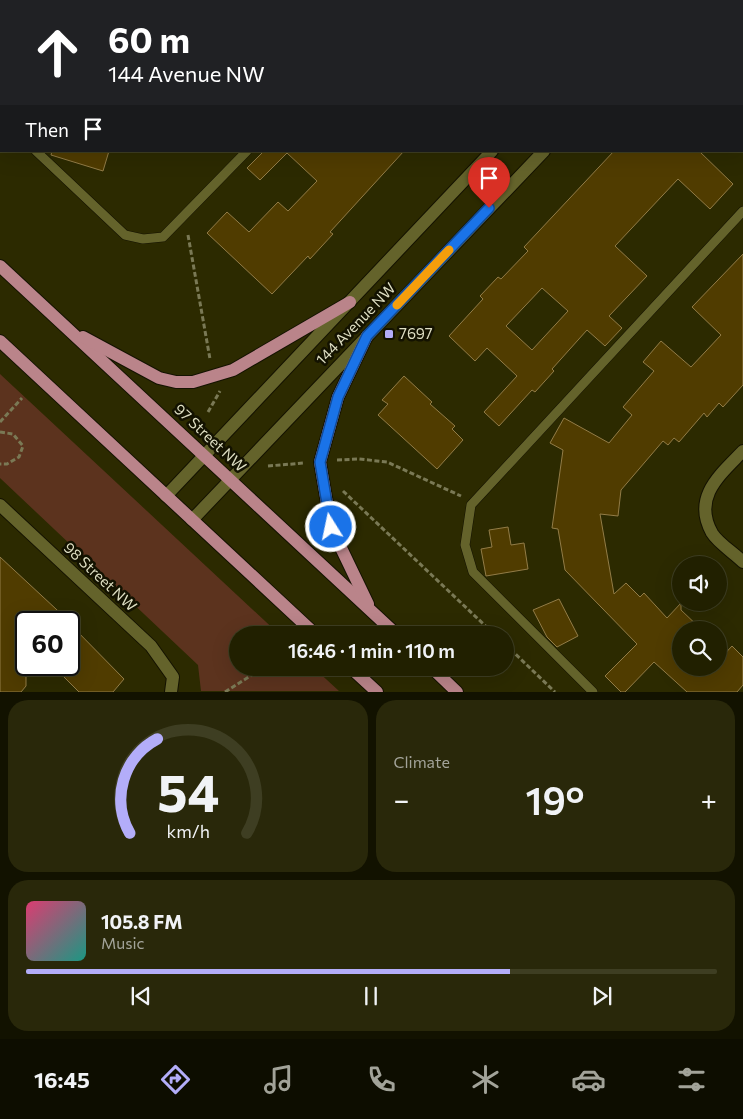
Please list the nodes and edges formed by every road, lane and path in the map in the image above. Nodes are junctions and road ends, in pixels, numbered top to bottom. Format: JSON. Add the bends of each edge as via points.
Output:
{"nodes":[{"id":1,"x":37,"y":152,"type":"edge"},
{"id":2,"x":246,"y":152,"type":"edge"},
{"id":3,"x":491,"y":152,"type":"edge"},
{"id":4,"x":543,"y":152,"type":"edge"},
{"id":5,"x":743,"y":211,"type":"edge"},
{"id":6,"x":181,"y":221,"type":"junction"},
{"id":7,"x":0,"y":266,"type":"edge"},
{"id":8,"x":350,"y":302,"type":"junction"},
{"id":9,"x":65,"y":327,"type":"junction"},
{"id":10,"x":367,"y":336,"type":"junction"},
{"id":11,"x":0,"y":342,"type":"edge"},
{"id":12,"x":216,"y":376,"type":"junction"},
{"id":13,"x":22,"y":398,"type":"dead end"},
{"id":14,"x":208,"y":412,"type":"dead end"},
{"id":15,"x":0,"y":422,"type":"edge"},
{"id":16,"x":0,"y":432,"type":"edge"},
{"id":17,"x":743,"y":451,"type":"edge"},
{"id":18,"x":205,"y":455,"type":"junction"},
{"id":19,"x":320,"y":462,"type":"junction"},
{"id":20,"x":0,"y":464,"type":"edge"},
{"id":21,"x":267,"y":466,"type":"dead end"},
{"id":22,"x":230,"y":478,"type":"junction"},
{"id":23,"x":338,"y":486,"type":"dead end"},
{"id":24,"x":166,"y":496,"type":"junction"},
{"id":25,"x":0,"y":505,"type":"edge"},
{"id":26,"x":471,"y":505,"type":"junction"},
{"id":27,"x":192,"y":520,"type":"junction"},
{"id":28,"x":743,"y":562,"type":"edge"},
{"id":29,"x":371,"y":610,"type":"junction"},
{"id":30,"x":306,"y":626,"type":"edge"},
{"id":31,"x":388,"y":626,"type":"edge"},
{"id":32,"x":486,"y":626,"type":"edge"},
{"id":33,"x":514,"y":653,"type":"edge"},
{"id":34,"x":250,"y":676,"type":"edge"},
{"id":35,"x":359,"y":676,"type":"edge"},
{"id":36,"x":440,"y":676,"type":"edge"},
{"id":37,"x":171,"y":692,"type":"edge"},
{"id":38,"x":225,"y":692,"type":"edge"},
{"id":39,"x":376,"y":692,"type":"edge"},
{"id":40,"x":457,"y":692,"type":"edge"},
{"id":41,"x":555,"y":692,"type":"edge"},
{"id":42,"x":593,"y":692,"type":"edge"}],
"edges":[{"from":1,"to":6,"type":"lane","via":[[125,235],[143,239],[163,237]]},
{"from":2,"to":6,"type":"lane"},
{"from":3,"to":8,"type":"street","name":"144 Avenue NW"},
{"from":4,"to":10,"type":"street","name":"144 Avenue NW"},
{"from":5,"to":26,"type":"lane"},
{"from":6,"to":12,"type":"path","via":[[189,230],[187,237],[207,351]]},
{"from":7,"to":9,"type":"main road","name":"97 Street NW"},
{"from":8,"to":12,"type":"main road","via":[[233,370]]},
{"from":8,"to":18,"type":"street","name":"144 Avenue NW"},
{"from":9,"to":12,"type":"main road","via":[[159,378],[193,382]]},
{"from":9,"to":18,"type":"main road","name":"97 Street NW"},
{"from":10,"to":19,"type":"main road","via":[[338,397]]},
{"from":10,"to":22,"type":"street","name":"144 Avenue NW"},
{"from":11,"to":24,"type":"main road"},
{"from":12,"to":14,"type":"path","via":[[221,393]]},
{"from":13,"to":15,"type":"path"},
{"from":16,"to":20,"type":"path","via":[[13,434],[23,446],[23,452],[7,464]]},
{"from":17,"to":28,"type":"street","via":[[713,481],[704,508],[712,534]]},
{"from":18,"to":22,"type":"main road","name":"97 Street NW"},
{"from":18,"to":24,"type":"street","name":"144 Avenue NW"},
{"from":19,"to":21,"type":"path"},
{"from":19,"to":26,"type":"path","via":[[359,459],[388,462],[458,494]]},
{"from":19,"to":29,"type":"main road","via":[[331,527]]},
{"from":22,"to":27,"type":"street","name":"144 Avenue NW"},
{"from":22,"to":29,"type":"main road","name":"97 Street NW"},
{"from":23,"to":32,"type":"path"},
{"from":24,"to":27,"type":"main road"},
{"from":25,"to":37,"type":"street","name":"98 Street NW","via":[[151,646],[173,677]]},
{"from":26,"to":42,"type":"lane","via":[[465,544],[473,572]]},
{"from":27,"to":30,"type":"main road"},
{"from":29,"to":31,"type":"main road","name":"97 Street NW"},
{"from":33,"to":41,"type":"path"},
{"from":34,"to":38,"type":"path"},
{"from":35,"to":39,"type":"main road"},
{"from":36,"to":40,"type":"main road"}]}
